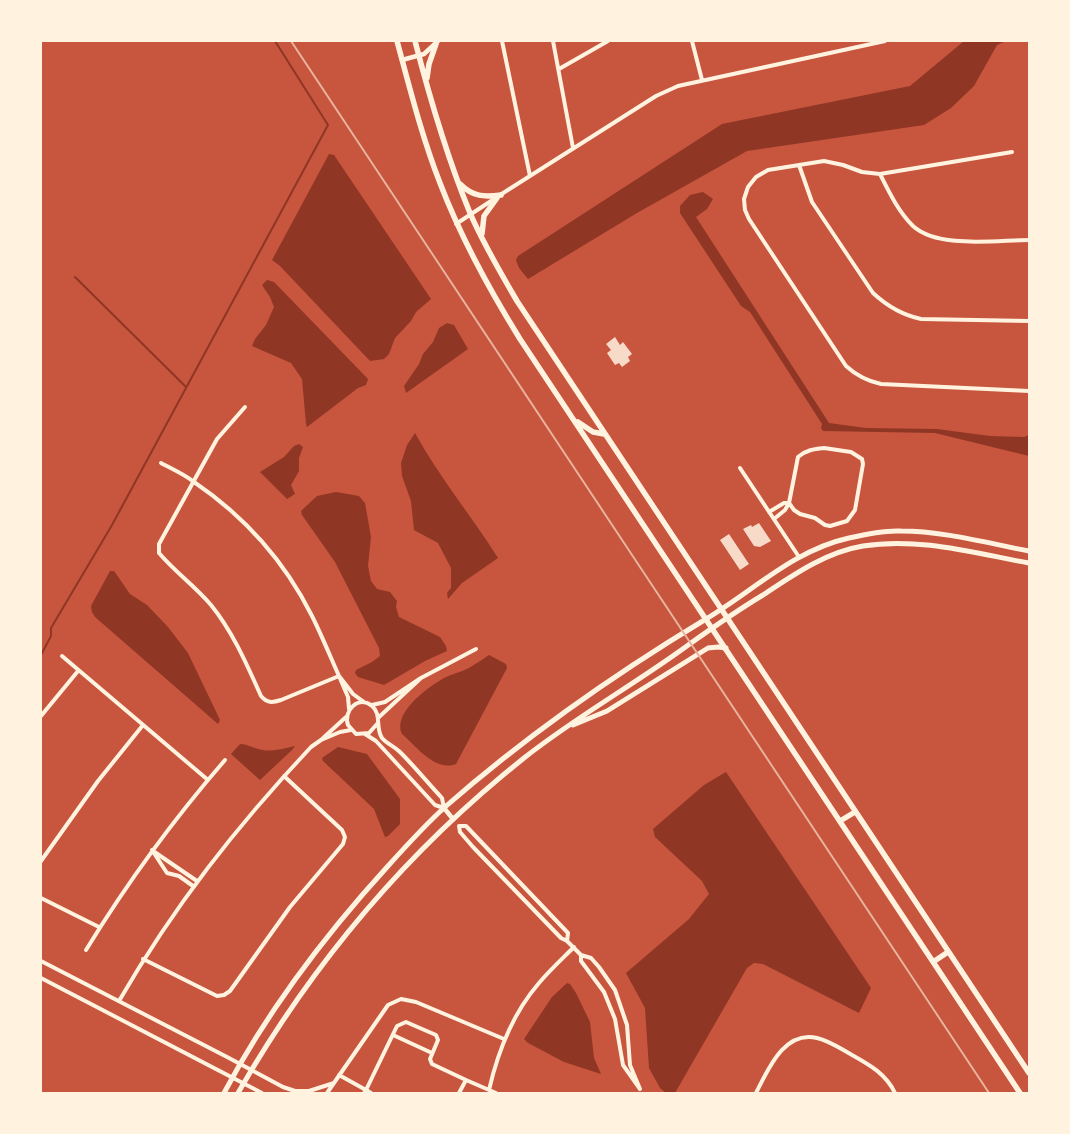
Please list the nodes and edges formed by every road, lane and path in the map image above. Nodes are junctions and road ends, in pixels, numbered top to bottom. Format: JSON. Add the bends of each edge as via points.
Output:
{"nodes":[{"id":1,"x":397,"y":41,"type":"edge"},
{"id":2,"x":415,"y":41,"type":"edge"},
{"id":3,"x":502,"y":41,"type":"edge"},
{"id":4,"x":553,"y":41,"type":"edge"},
{"id":5,"x":608,"y":41,"type":"edge"},
{"id":6,"x":692,"y":41,"type":"edge"},
{"id":7,"x":885,"y":41,"type":"edge"},
{"id":8,"x":437,"y":42,"type":"edge"},
{"id":9,"x":419,"y":56,"type":"junction"},
{"id":10,"x":402,"y":60,"type":"junction"},
{"id":11,"x":558,"y":68,"type":"junction"},
{"id":12,"x":702,"y":80,"type":"junction"},
{"id":13,"x":426,"y":83,"type":"junction"},
{"id":14,"x":573,"y":148,"type":"junction"},
{"id":15,"x":1012,"y":152,"type":"dead end"},
{"id":16,"x":799,"y":165,"type":"junction"},
{"id":17,"x":880,"y":174,"type":"junction"},
{"id":18,"x":530,"y":176,"type":"junction"},
{"id":19,"x":458,"y":181,"type":"junction"},
{"id":20,"x":499,"y":196,"type":"junction"},
{"id":21,"x":471,"y":214,"type":"junction"},
{"id":22,"x":456,"y":224,"type":"junction"},
{"id":23,"x":481,"y":236,"type":"junction"},
{"id":24,"x":1029,"y":240,"type":"edge"},
{"id":25,"x":1029,"y":322,"type":"edge"},
{"id":26,"x":1029,"y":391,"type":"edge"},
{"id":27,"x":245,"y":407,"type":"dead end"},
{"id":28,"x":574,"y":419,"type":"junction"},
{"id":29,"x":604,"y":434,"type":"junction"},
{"id":30,"x":161,"y":462,"type":"dead end"},
{"id":31,"x":740,"y":468,"type":"dead end"},
{"id":32,"x":193,"y":481,"type":"junction"},
{"id":33,"x":789,"y":503,"type":"junction"},
{"id":34,"x":769,"y":512,"type":"junction"},
{"id":35,"x":774,"y":519,"type":"junction"},
{"id":36,"x":1029,"y":551,"type":"edge"},
{"id":37,"x":799,"y":556,"type":"junction"},
{"id":38,"x":1029,"y":563,"type":"edge"},
{"id":39,"x":806,"y":568,"type":"junction"},
{"id":40,"x":721,"y":609,"type":"junction"},
{"id":41,"x":727,"y":618,"type":"junction"},
{"id":42,"x":706,"y":619,"type":"junction"},
{"id":43,"x":712,"y":628,"type":"junction"},
{"id":44,"x":726,"y":648,"type":"junction"},
{"id":45,"x":476,"y":649,"type":"dead end"},
{"id":46,"x":62,"y":656,"type":"dead end"},
{"id":47,"x":78,"y":671,"type":"junction"},
{"id":48,"x":339,"y":676,"type":"junction"},
{"id":49,"x":421,"y":678,"type":"junction"},
{"id":50,"x":364,"y":702,"type":"junction"},
{"id":51,"x":372,"y":706,"type":"junction"},
{"id":52,"x":349,"y":709,"type":"junction"},
{"id":53,"x":41,"y":716,"type":"edge"},
{"id":54,"x":346,"y":717,"type":"junction"},
{"id":55,"x":378,"y":718,"type":"junction"},
{"id":56,"x":377,"y":724,"type":"junction"},
{"id":57,"x":143,"y":725,"type":"junction"},
{"id":58,"x":563,"y":729,"type":"junction"},
{"id":59,"x":351,"y":730,"type":"junction"},
{"id":60,"x":365,"y":734,"type":"junction"},
{"id":61,"x":322,"y":740,"type":"junction"},
{"id":62,"x":225,"y":760,"type":"dead end"},
{"id":63,"x":284,"y":776,"type":"junction"},
{"id":64,"x":208,"y":780,"type":"junction"},
{"id":65,"x":444,"y":808,"type":"junction"},
{"id":66,"x":855,"y":812,"type":"junction"},
{"id":67,"x":453,"y":819,"type":"junction"},
{"id":68,"x":840,"y":821,"type":"junction"},
{"id":69,"x":152,"y":850,"type":"junction"},
{"id":70,"x":41,"y":862,"type":"edge"},
{"id":71,"x":197,"y":881,"type":"junction"},
{"id":72,"x":193,"y":886,"type":"junction"},
{"id":73,"x":41,"y":898,"type":"edge"},
{"id":74,"x":99,"y":927,"type":"junction"},
{"id":75,"x":568,"y":941,"type":"junction"},
{"id":76,"x":574,"y":947,"type":"junction"},
{"id":77,"x":86,"y":950,"type":"dead end"},
{"id":78,"x":948,"y":952,"type":"junction"},
{"id":79,"x":581,"y":955,"type":"junction"},
{"id":80,"x":143,"y":959,"type":"junction"},
{"id":81,"x":41,"y":961,"type":"edge"},
{"id":82,"x":933,"y":962,"type":"junction"},
{"id":83,"x":41,"y":978,"type":"edge"},
{"id":84,"x":119,"y":1001,"type":"junction"},
{"id":85,"x":393,"y":1036,"type":"junction"},
{"id":86,"x":504,"y":1039,"type":"junction"},
{"id":87,"x":432,"y":1053,"type":"junction"},
{"id":88,"x":240,"y":1064,"type":"junction"},
{"id":89,"x":251,"y":1070,"type":"junction"},
{"id":90,"x":1029,"y":1074,"type":"edge"},
{"id":91,"x":339,"y":1075,"type":"junction"},
{"id":92,"x":233,"y":1077,"type":"junction"},
{"id":93,"x":466,"y":1080,"type":"junction"},
{"id":94,"x":244,"y":1083,"type":"junction"},
{"id":95,"x":334,"y":1083,"type":"junction"},
{"id":96,"x":489,"y":1090,"type":"junction"},
{"id":97,"x":365,"y":1091,"type":"edge"},
{"id":98,"x":641,"y":1091,"type":"edge"},
{"id":99,"x":224,"y":1093,"type":"edge"},
{"id":100,"x":238,"y":1093,"type":"edge"},
{"id":101,"x":262,"y":1093,"type":"edge"},
{"id":102,"x":327,"y":1093,"type":"edge"},
{"id":103,"x":371,"y":1093,"type":"edge"},
{"id":104,"x":459,"y":1093,"type":"edge"},
{"id":105,"x":496,"y":1093,"type":"edge"},
{"id":106,"x":756,"y":1093,"type":"edge"},
{"id":107,"x":895,"y":1093,"type":"edge"},
{"id":108,"x":1020,"y":1093,"type":"edge"}],
"edges":[{"from":1,"to":10,"type":"main road"},
{"from":2,"to":9,"type":"main road"},
{"from":3,"to":18,"type":"street"},
{"from":4,"to":11,"type":"street"},
{"from":5,"to":11,"type":"street"},
{"from":6,"to":12,"type":"street"},
{"from":7,"to":12,"type":"street"},
{"from":8,"to":9,"type":"street"},
{"from":8,"to":13,"type":"main road"},
{"from":9,"to":10,"type":"street"},
{"from":9,"to":13,"type":"main road"},
{"from":10,"to":22,"type":"main road","via":[[426,145]]},
{"from":11,"to":14,"type":"street"},
{"from":12,"to":14,"type":"street","via":[[656,96]]},
{"from":13,"to":19,"type":"main road"},
{"from":14,"to":18,"type":"street"},
{"from":15,"to":17,"type":"street"},
{"from":16,"to":17,"type":"street","via":[[824,161]]},
{"from":16,"to":25,"type":"street","via":[[812,202],[873,293],[884,304],[921,319]]},
{"from":16,"to":26,"type":"street","via":[[768,170],[756,177],[748,187],[745,210],[748,220],[846,366],[867,381],[882,384]]},
{"from":17,"to":24,"type":"street","via":[[895,204],[913,226],[929,236],[960,241]]},
{"from":18,"to":20,"type":"street"},
{"from":19,"to":20,"type":"main road","via":[[476,196]]},
{"from":19,"to":21,"type":"main road"},
{"from":20,"to":21,"type":"street"},
{"from":20,"to":23,"type":"main road","via":[[484,216]]},
{"from":21,"to":22,"type":"street"},
{"from":21,"to":23,"type":"main road"},
{"from":22,"to":28,"type":"main road","via":[[502,311]]},
{"from":23,"to":29,"type":"main road","via":[[517,301]]},
{"from":27,"to":32,"type":"street","via":[[217,439]]},
{"from":28,"to":29,"type":"main road","via":[[593,432]]},
{"from":28,"to":42,"type":"main road"},
{"from":29,"to":40,"type":"main road"},
{"from":30,"to":32,"type":"street"},
{"from":31,"to":34,"type":"street"},
{"from":32,"to":48,"type":"street","via":[[222,502],[276,558],[312,615]]},
{"from":32,"to":48,"type":"street","via":[[159,544],[159,553],[193,585],[222,620],[260,696],[273,703]]},
{"from":33,"to":33,"type":"street","via":[[800,514],[825,525],[847,522],[856,508],[862,459],[851,452],[834,449],[803,452],[798,457]]},
{"from":33,"to":34,"type":"street"},
{"from":33,"to":35,"type":"street"},
{"from":34,"to":35,"type":"street"},
{"from":35,"to":37,"type":"street"},
{"from":36,"to":37,"type":"main road","via":[[933,533],[900,531],[847,538]]},
{"from":37,"to":39,"type":"street"},
{"from":37,"to":40,"type":"main road"},
{"from":38,"to":39,"type":"main road","via":[[932,545],[903,543],[862,546],[832,555]]},
{"from":39,"to":41,"type":"main road"},
{"from":40,"to":41,"type":"main road"},
{"from":40,"to":42,"type":"main road"},
{"from":41,"to":43,"type":"main road"},
{"from":41,"to":66,"type":"main road"},
{"from":42,"to":43,"type":"main road"},
{"from":42,"to":65,"type":"main road","via":[[556,718]]},
{"from":43,"to":44,"type":"main road"},
{"from":43,"to":58,"type":"main road"},
{"from":44,"to":58,"type":"main road","via":[[708,648],[607,712]]},
{"from":44,"to":68,"type":"main road"},
{"from":45,"to":49,"type":"street"},
{"from":46,"to":47,"type":"street"},
{"from":47,"to":53,"type":"street"},
{"from":47,"to":57,"type":"street"},
{"from":48,"to":50,"type":"street"},
{"from":48,"to":52,"type":"street","via":[[348,697]]},
{"from":49,"to":51,"type":"street","via":[[385,702]]},
{"from":49,"to":55,"type":"street"},
{"from":50,"to":51,"type":"street"},
{"from":50,"to":52,"type":"street"},
{"from":51,"to":55,"type":"street"},
{"from":52,"to":54,"type":"street"},
{"from":54,"to":59,"type":"street"},
{"from":54,"to":61,"type":"street"},
{"from":55,"to":56,"type":"street"},
{"from":56,"to":60,"type":"street"},
{"from":56,"to":65,"type":"street","via":[[387,744],[398,750],[442,798]]},
{"from":57,"to":64,"type":"street"},
{"from":57,"to":70,"type":"street","via":[[98,781]]},
{"from":58,"to":67,"type":"main road"},
{"from":59,"to":60,"type":"street"},
{"from":59,"to":61,"type":"street"},
{"from":60,"to":65,"type":"street","via":[[376,741],[435,806]]},
{"from":61,"to":63,"type":"street"},
{"from":62,"to":64,"type":"street"},
{"from":63,"to":71,"type":"street"},
{"from":63,"to":80,"type":"street","via":[[342,830],[345,837],[343,844],[290,907],[230,991],[217,996]]},
{"from":64,"to":69,"type":"street"},
{"from":65,"to":67,"type":"street"},
{"from":65,"to":88,"type":"main road","via":[[357,900],[316,951]]},
{"from":66,"to":68,"type":"main road"},
{"from":66,"to":78,"type":"main road"},
{"from":67,"to":89,"type":"main road","via":[[413,857],[347,931]]},
{"from":68,"to":82,"type":"main road"},
{"from":69,"to":71,"type":"street"},
{"from":69,"to":72,"type":"street","via":[[167,873],[179,876]]},
{"from":69,"to":74,"type":"street"},
{"from":71,"to":72,"type":"street"},
{"from":72,"to":80,"type":"street"},
{"from":73,"to":74,"type":"street"},
{"from":74,"to":77,"type":"street"},
{"from":75,"to":75,"type":"street","via":[[568,933],[527,889],[466,826],[459,826],[473,847],[561,938]]},
{"from":75,"to":76,"type":"street"},
{"from":76,"to":79,"type":"street"},
{"from":76,"to":86,"type":"street","via":[[538,984]]},
{"from":78,"to":82,"type":"main road"},
{"from":78,"to":90,"type":"main road"},
{"from":79,"to":98,"type":"street","via":[[581,961],[604,992],[615,1019],[623,1065]]},
{"from":79,"to":98,"type":"street","via":[[591,958],[615,990],[627,1025],[630,1065]]},
{"from":80,"to":84,"type":"street"},
{"from":81,"to":84,"type":"street"},
{"from":82,"to":108,"type":"main road"},
{"from":83,"to":92,"type":"street"},
{"from":84,"to":88,"type":"street"},
{"from":85,"to":87,"type":"street"},
{"from":85,"to":87,"type":"street","via":[[397,1026],[406,1022],[436,1035],[438,1040]]},
{"from":85,"to":97,"type":"street"},
{"from":86,"to":91,"type":"street","via":[[416,1002],[401,999],[388,1005]]},
{"from":86,"to":96,"type":"street"},
{"from":87,"to":93,"type":"street","via":[[432,1064]]},
{"from":88,"to":89,"type":"street"},
{"from":88,"to":92,"type":"main road"},
{"from":89,"to":94,"type":"main road"},
{"from":89,"to":95,"type":"street","via":[[295,1091],[309,1091]]},
{"from":91,"to":95,"type":"street"},
{"from":91,"to":97,"type":"street"},
{"from":92,"to":94,"type":"street"},
{"from":92,"to":99,"type":"main road"},
{"from":93,"to":96,"type":"street"},
{"from":93,"to":104,"type":"street"},
{"from":94,"to":100,"type":"main road"},
{"from":94,"to":101,"type":"street"},
{"from":95,"to":102,"type":"street"},
{"from":96,"to":105,"type":"street"},
{"from":97,"to":103,"type":"street"},
{"from":106,"to":107,"type":"street","via":[[778,1053],[797,1040],[816,1037],[871,1066]]}]}
